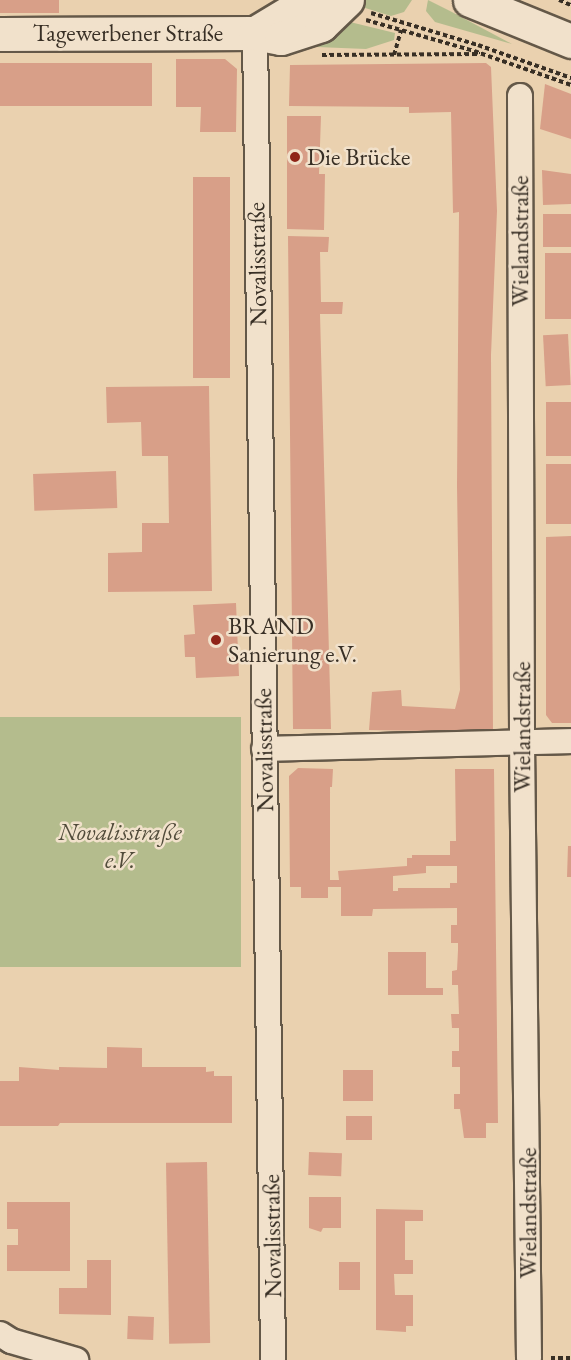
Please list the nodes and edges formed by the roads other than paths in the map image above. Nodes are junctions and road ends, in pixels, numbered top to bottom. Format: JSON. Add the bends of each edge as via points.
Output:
{"nodes":[{"id":1,"x":310,"y":0,"type":"edge"},
{"id":2,"x":470,"y":0,"type":"edge"},
{"id":3,"x":345,"y":2,"type":"edge"},
{"id":4,"x":255,"y":33,"type":"junction"},
{"id":5,"x":0,"y":34,"type":"edge"},
{"id":6,"x":571,"y":41,"type":"edge"},
{"id":7,"x":520,"y":96,"type":"dead end"},
{"id":8,"x":571,"y":741,"type":"edge"},
{"id":9,"x":522,"y":742,"type":"junction"},
{"id":10,"x":264,"y":749,"type":"junction"},
{"id":11,"x":0,"y":1334,"type":"edge"},
{"id":12,"x":529,"y":1358,"type":"dead end"},
{"id":13,"x":76,"y":1360,"type":"edge"},
{"id":14,"x":273,"y":1360,"type":"edge"}],
"edges":[{"from":1,"to":4,"type":"street"},
{"from":2,"to":6,"type":"street"},
{"from":3,"to":4,"type":"street","name":"Tagewerbener Straße","via":[[312,30],[281,38]]},
{"from":4,"to":5,"type":"street","name":"Tagewerbener Straße"},
{"from":4,"to":10,"type":"street","name":"Novalisstraße"},
{"from":7,"to":9,"type":"street","name":"Wielandstraße"},
{"from":8,"to":9,"type":"street"},
{"from":9,"to":10,"type":"street"},
{"from":9,"to":12,"type":"street","name":"Wielandstraße"},
{"from":10,"to":14,"type":"street","name":"Novalisstraße"},
{"from":11,"to":13,"type":"street","via":[[11,1341]]}]}
